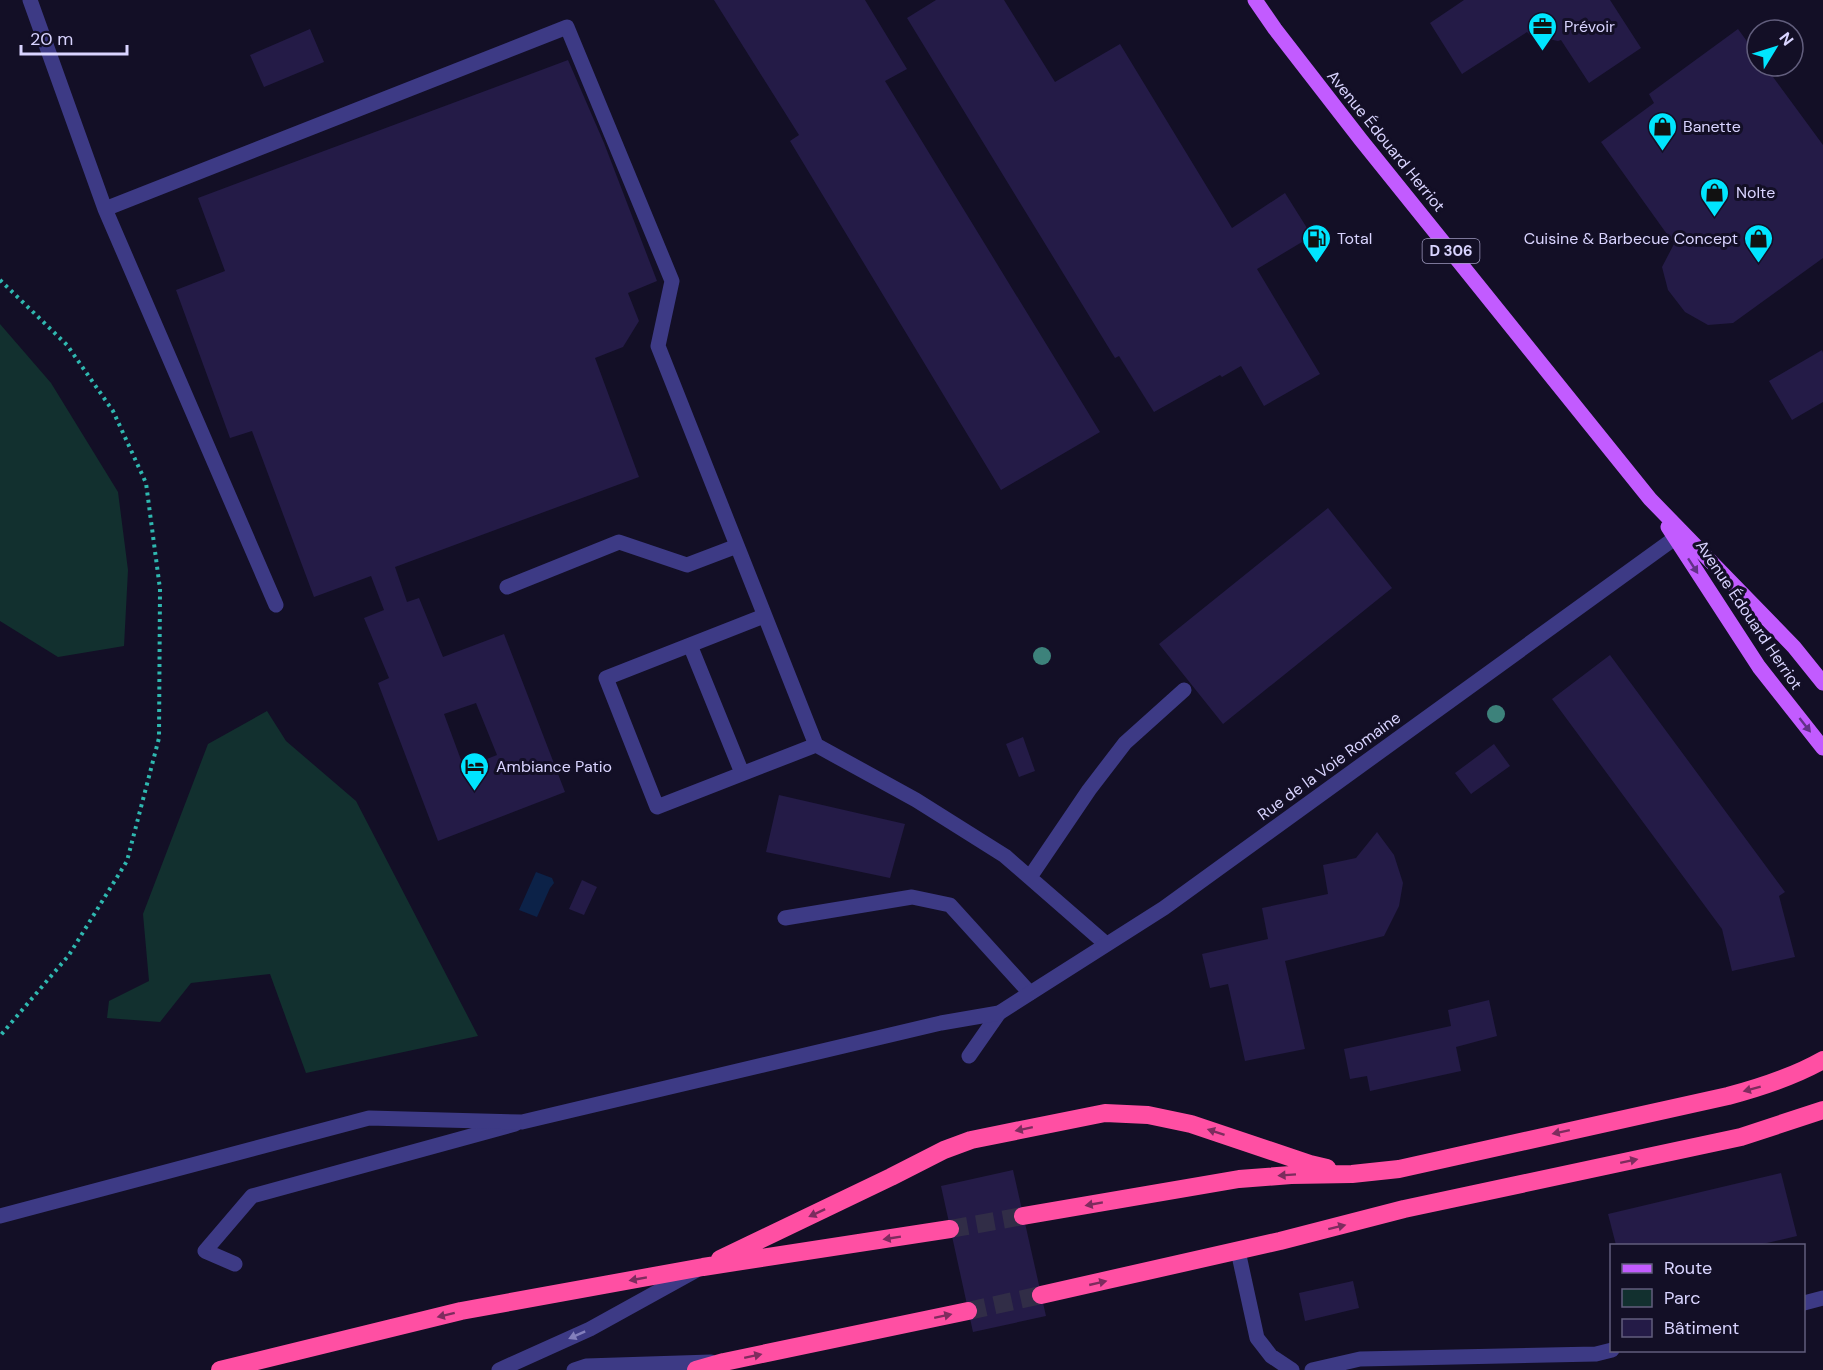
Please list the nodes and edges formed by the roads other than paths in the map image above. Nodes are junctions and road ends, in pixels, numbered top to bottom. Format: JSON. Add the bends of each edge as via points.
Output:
{"nodes":[{"id":1,"x":30,"y":0,"type":"edge"},
{"id":2,"x":1255,"y":0,"type":"edge"},
{"id":3,"x":105,"y":209,"type":"junction"},
{"id":4,"x":1650,"y":499,"type":"junction"},
{"id":5,"x":1675,"y":538,"type":"junction"},
{"id":6,"x":737,"y":546,"type":"junction"},
{"id":7,"x":507,"y":587,"type":"dead end"},
{"id":8,"x":276,"y":605,"type":"dead end"},
{"id":9,"x":765,"y":616,"type":"junction"},
{"id":10,"x":690,"y":645,"type":"junction"},
{"id":11,"x":1823,"y":683,"type":"edge"},
{"id":12,"x":1184,"y":690,"type":"dead end"},
{"id":13,"x":816,"y":744,"type":"junction"},
{"id":14,"x":1823,"y":748,"type":"edge"},
{"id":15,"x":742,"y":773,"type":"junction"},
{"id":16,"x":1030,"y":877,"type":"junction"},
{"id":17,"x":785,"y":918,"type":"dead end"},
{"id":18,"x":1106,"y":944,"type":"junction"},
{"id":19,"x":1030,"y":993,"type":"junction"},
{"id":20,"x":999,"y":1013,"type":"junction"},
{"id":21,"x":969,"y":1056,"type":"dead end"},
{"id":22,"x":1823,"y":1060,"type":"edge"},
{"id":23,"x":1823,"y":1110,"type":"edge"},
{"id":24,"x":522,"y":1122,"type":"junction"},
{"id":25,"x":1352,"y":1174,"type":"junction"},
{"id":26,"x":0,"y":1216,"type":"edge"},
{"id":27,"x":1023,"y":1216,"type":"tunnel mouth"},
{"id":28,"x":950,"y":1229,"type":"tunnel mouth"},
{"id":29,"x":1238,"y":1251,"type":"junction"},
{"id":30,"x":235,"y":1264,"type":"dead end"},
{"id":31,"x":703,"y":1267,"type":"junction"},
{"id":32,"x":1041,"y":1295,"type":"tunnel mouth"},
{"id":33,"x":1823,"y":1298,"type":"edge"},
{"id":34,"x":1805,"y":1302,"type":"edge"},
{"id":35,"x":968,"y":1311,"type":"tunnel mouth"},
{"id":36,"x":1610,"y":1350,"type":"edge"},
{"id":37,"x":724,"y":1362,"type":"junction"},
{"id":38,"x":220,"y":1370,"type":"edge"},
{"id":39,"x":499,"y":1370,"type":"edge"},
{"id":40,"x":574,"y":1370,"type":"edge"},
{"id":41,"x":696,"y":1370,"type":"edge"},
{"id":42,"x":1292,"y":1370,"type":"edge"},
{"id":43,"x":1312,"y":1370,"type":"edge"}],
"edges":[{"from":1,"to":3,"type":"street"},
{"from":2,"to":4,"type":"main road","name":"Avenue Édouard Herriot","number":"D 306","via":[[1361,140]]},
{"from":3,"to":6,"type":"street","via":[[567,27],[672,281],[658,346]]},
{"from":3,"to":8,"type":"street"},
{"from":4,"to":5,"type":"main road","name":"Avenue Édouard Herriot","number":"D 306"},
{"from":4,"to":11,"type":"main road","name":"Avenue Édouard Herriot","number":"D 306","via":[[1794,647]]},
{"from":5,"to":14,"type":"main road","name":"Avenue Édouard Herriot","number":"D 306","one_way":true,"via":[[1760,667]]},
{"from":5,"to":18,"type":"street","name":"Rue de la Voie Romaine","via":[[1174,901]]},
{"from":6,"to":7,"type":"street","via":[[687,564],[619,542]]},
{"from":6,"to":9,"type":"street"},
{"from":9,"to":10,"type":"street"},
{"from":9,"to":13,"type":"street"},
{"from":10,"to":15,"type":"street"},
{"from":10,"to":15,"type":"street","via":[[606,678],[657,807]]},
{"from":12,"to":16,"type":"street","via":[[1125,743]]},
{"from":13,"to":15,"type":"street"},
{"from":13,"to":16,"type":"street","via":[[916,800],[1005,856]]},
{"from":16,"to":18,"type":"street"},
{"from":17,"to":19,"type":"street","via":[[912,897],[950,905]]},
{"from":18,"to":19,"type":"street","name":"Rue de la Voie Romaine"},
{"from":19,"to":20,"type":"street","name":"Rue de la Voie Romaine"},
{"from":20,"to":21,"type":"street"},
{"from":20,"to":24,"type":"street","via":[[941,1023]]},
{"from":22,"to":25,"type":"highway","one_way":true,"via":[[1769,1085],[1728,1095],[1399,1169]]},
{"from":29,"to":23,"type":"highway","one_way":true,"via":[[1404,1209],[1741,1137]]},
{"from":24,"to":26,"type":"street","via":[[369,1118]]},
{"from":24,"to":30,"type":"street","via":[[252,1196],[205,1251]]},
{"from":25,"to":27,"type":"highway","one_way":true,"via":[[1239,1179]]},
{"from":25,"to":31,"type":"highway","one_way":true,"via":[[1191,1124],[1148,1115],[1105,1113],[971,1140],[944,1150]]},
{"from":28,"to":31,"type":"highway","one_way":true},
{"from":32,"to":29,"type":"highway","one_way":true},
{"from":29,"to":42,"type":"street","via":[[1257,1338],[1270,1356]]},
{"from":31,"to":38,"type":"highway","one_way":true,"via":[[461,1311]]},
{"from":31,"to":39,"type":"street","one_way":true,"via":[[590,1329]]},
{"from":33,"to":34,"type":"street"},
{"from":37,"to":35,"type":"highway","one_way":true},
{"from":36,"to":43,"type":"street","via":[[1596,1354],[1360,1359]]},
{"from":37,"to":40,"type":"street","via":[[586,1366]]},
{"from":37,"to":41,"type":"highway"}]}
